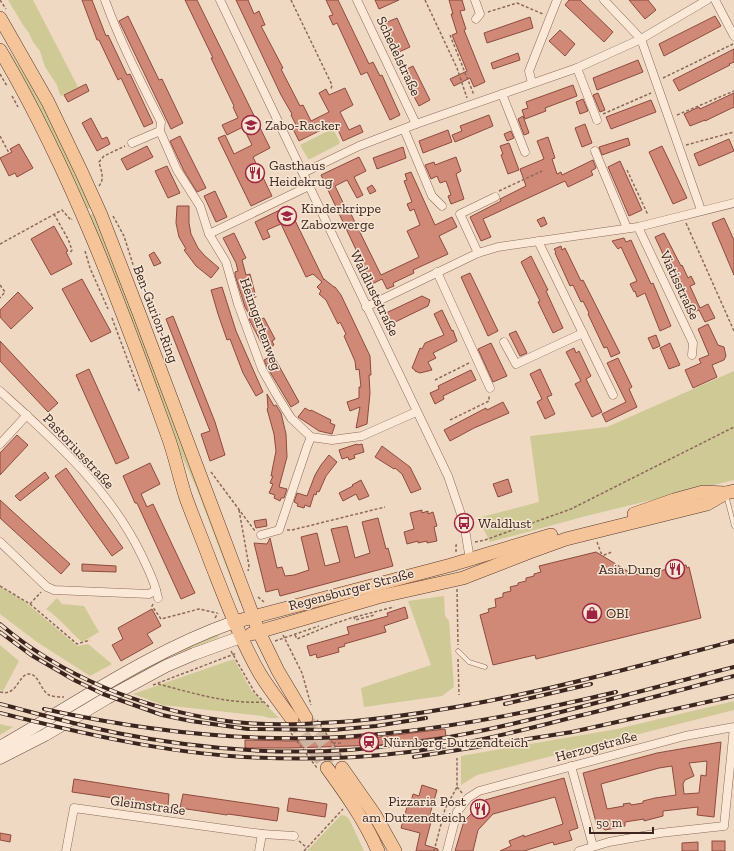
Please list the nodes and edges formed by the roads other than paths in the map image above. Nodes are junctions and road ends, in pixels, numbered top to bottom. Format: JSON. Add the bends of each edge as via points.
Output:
{"nodes":[{"id":1,"x":106,"y":0,"type":"edge"},
{"id":2,"x":220,"y":0,"type":"edge"},
{"id":3,"x":357,"y":0,"type":"edge"},
{"id":4,"x":475,"y":0,"type":"edge"},
{"id":5,"x":557,"y":0,"type":"edge"},
{"id":6,"x":604,"y":0,"type":"edge"},
{"id":7,"x":707,"y":0,"type":"edge"},
{"id":8,"x":715,"y":0,"type":"edge"},
{"id":9,"x":478,"y":17,"type":"road end"},
{"id":10,"x":0,"y":18,"type":"edge"},
{"id":11,"x":734,"y":36,"type":"edge"},
{"id":12,"x":641,"y":38,"type":"junction"},
{"id":13,"x":0,"y":50,"type":"edge"},
{"id":14,"x":577,"y":68,"type":"junction"},
{"id":15,"x":532,"y":83,"type":"junction"},
{"id":16,"x":502,"y":94,"type":"junction"},
{"id":17,"x":596,"y":118,"type":"road end"},
{"id":18,"x":416,"y":124,"type":"junction"},
{"id":19,"x":404,"y":129,"type":"junction"},
{"id":20,"x":160,"y":131,"type":"junction"},
{"id":21,"x":132,"y":143,"type":"road end"},
{"id":22,"x":595,"y":151,"type":"dead end"},
{"id":23,"x":524,"y":152,"type":"dead end"},
{"id":24,"x":303,"y":173,"type":"junction"},
{"id":25,"x":310,"y":186,"type":"junction"},
{"id":26,"x":495,"y":196,"type":"road end"},
{"id":27,"x":733,"y":205,"type":"edge"},
{"id":28,"x":442,"y":206,"type":"dead end"},
{"id":29,"x":700,"y":210,"type":"junction"},
{"id":30,"x":638,"y":226,"type":"junction"},
{"id":31,"x":627,"y":228,"type":"junction"},
{"id":32,"x":209,"y":234,"type":"junction"},
{"id":33,"x":538,"y":241,"type":"junction"},
{"id":34,"x":478,"y":253,"type":"junction"},
{"id":35,"x":437,"y":272,"type":"junction"},
{"id":36,"x":366,"y":307,"type":"junction"},
{"id":37,"x":583,"y":333,"type":"junction"},
{"id":38,"x":504,"y":342,"type":"dead end"},
{"id":39,"x":692,"y":355,"type":"dead end"},
{"id":40,"x":490,"y":388,"type":"road end"},
{"id":41,"x":0,"y":391,"type":"edge"},
{"id":42,"x":613,"y":395,"type":"dead end"},
{"id":43,"x":416,"y":412,"type":"junction"},
{"id":44,"x":27,"y":415,"type":"junction"},
{"id":45,"x":311,"y":437,"type":"junction"},
{"id":46,"x":0,"y":444,"type":"edge"},
{"id":47,"x":730,"y":492,"type":"edge"},
{"id":48,"x":734,"y":526,"type":"edge"},
{"id":49,"x":261,"y":535,"type":"road end"},
{"id":50,"x":0,"y":542,"type":"edge"},
{"id":51,"x":470,"y":560,"type":"junction"},
{"id":52,"x":457,"y":585,"type":"junction"},
{"id":53,"x":253,"y":616,"type":"junction"},
{"id":54,"x":234,"y":622,"type":"junction"},
{"id":55,"x":259,"y":632,"type":"junction"},
{"id":56,"x":241,"y":637,"type":"junction"},
{"id":57,"x":458,"y":651,"type":"road end"},
{"id":58,"x":485,"y":667,"type":"dead end"},
{"id":59,"x":311,"y":714,"type":"tunnel mouth"},
{"id":60,"x":292,"y":719,"type":"tunnel mouth"},
{"id":61,"x":734,"y":727,"type":"edge"},
{"id":62,"x":0,"y":747,"type":"edge"},
{"id":63,"x":0,"y":758,"type":"edge"},
{"id":64,"x":344,"y":765,"type":"tunnel mouth"},
{"id":65,"x":571,"y":766,"type":"junction"},
{"id":66,"x":327,"y":768,"type":"tunnel mouth"},
{"id":67,"x":262,"y":834,"type":"junction"},
{"id":68,"x":294,"y":836,"type":"dead end"},
{"id":69,"x":593,"y":846,"type":"junction"},
{"id":70,"x":66,"y":851,"type":"edge"},
{"id":71,"x":259,"y":851,"type":"edge"},
{"id":72,"x":378,"y":851,"type":"edge"},
{"id":73,"x":395,"y":851,"type":"edge"},
{"id":74,"x":447,"y":851,"type":"edge"},
{"id":75,"x":579,"y":851,"type":"edge"}],
"edges":[{"from":1,"to":20,"type":"street","name":"Heimgartenweg","via":[[112,20],[161,122]]},
{"from":2,"to":24,"type":"street","name":"Waldluststraße"},
{"from":3,"to":18,"type":"street","name":"Schedelstraße"},
{"from":4,"to":9,"type":"street"},
{"from":5,"to":15,"type":"street","via":[[529,71]]},
{"from":6,"to":12,"type":"street"},
{"from":7,"to":12,"type":"street"},
{"from":8,"to":11,"type":"street"},
{"from":10,"to":53,"type":"main road","name":"Ben-Gurion-Ring","via":[[51,108],[101,215]]},
{"from":12,"to":14,"type":"street"},
{"from":12,"to":29,"type":"street"},
{"from":13,"to":54,"type":"main road","via":[[64,172],[89,229],[167,434],[186,497]]},
{"from":14,"to":15,"type":"street"},
{"from":14,"to":17,"type":"street"},
{"from":15,"to":16,"type":"street"},
{"from":16,"to":18,"type":"street"},
{"from":16,"to":23,"type":"street"},
{"from":18,"to":19,"type":"street"},
{"from":19,"to":24,"type":"street","via":[[359,146]]},
{"from":19,"to":28,"type":"street","via":[[432,196]]},
{"from":20,"to":21,"type":"street"},
{"from":20,"to":32,"type":"street","name":"Heimgartenweg","via":[[177,170],[200,206]]},
{"from":22,"to":31,"type":"street"},
{"from":24,"to":25,"type":"street","name":"Waldluststraße"},
{"from":25,"to":32,"type":"street"},
{"from":25,"to":36,"type":"street","name":"Waldluststraße"},
{"from":26,"to":34,"type":"street","via":[[460,214]]},
{"from":27,"to":29,"type":"street"},
{"from":29,"to":30,"type":"street"},
{"from":30,"to":31,"type":"street"},
{"from":30,"to":39,"type":"street","name":"Viatisstraße","via":[[693,343]]},
{"from":31,"to":33,"type":"street"},
{"from":32,"to":45,"type":"street","name":"Heimgartenweg","via":[[226,262],[238,304],[262,369],[291,418]]},
{"from":33,"to":34,"type":"street"},
{"from":33,"to":37,"type":"street"},
{"from":34,"to":35,"type":"street"},
{"from":35,"to":36,"type":"street"},
{"from":35,"to":40,"type":"street"},
{"from":36,"to":43,"type":"street","name":"Waldluststraße"},
{"from":37,"to":38,"type":"street","via":[[516,364]]},
{"from":37,"to":42,"type":"street"},
{"from":41,"to":44,"type":"street","name":"Pastoriusstraße"},
{"from":43,"to":45,"type":"street","via":[[362,436],[332,440]]},
{"from":43,"to":51,"type":"street","name":"Waldluststraße","via":[[450,481],[464,523]]},
{"from":44,"to":46,"type":"street","name":"Pastoriusstraße"},
{"from":44,"to":50,"type":"street","name":"Pastoriusstraße","via":[[84,470],[105,495],[134,539],[157,594],[54,590],[47,587]]},
{"from":45,"to":49,"type":"street","via":[[279,530]]},
{"from":47,"to":48,"type":"lane"},
{"from":47,"to":51,"type":"main road","name":"Regensburger Straße","via":[[703,492]]},
{"from":47,"to":52,"type":"main road","name":"Regensburger Straße","via":[[707,504],[558,542],[479,573]]},
{"from":51,"to":52,"type":"main road"},
{"from":51,"to":53,"type":"main road","name":"Regensburger Straße"},
{"from":52,"to":55,"type":"main road","name":"Regensburger Straße","via":[[388,594]]},
{"from":53,"to":54,"type":"main road","name":"Regensburger Straße"},
{"from":53,"to":55,"type":"main road","name":"Ben-Gurion-Ring"},
{"from":54,"to":56,"type":"main road"},
{"from":54,"to":62,"type":"main road","name":"Regensburger Straße","via":[[196,636],[165,652]]},
{"from":55,"to":56,"type":"main road","name":"Regensburger Straße"},
{"from":55,"to":59,"type":"main road","name":"Ben-Gurion-Ring","via":[[278,671]]},
{"from":56,"to":60,"type":"main road","via":[[261,676]]},
{"from":56,"to":63,"type":"main road","name":"Regensburger Straße","via":[[166,666]]},
{"from":57,"to":58,"type":"lane","via":[[469,662]]},
{"from":61,"to":65,"type":"street","name":"Herzogstraße","via":[[685,736]]},
{"from":61,"to":69,"type":"street","via":[[724,826]]},
{"from":64,"to":73,"type":"main road"},
{"from":65,"to":69,"type":"street"},
{"from":65,"to":74,"type":"street","name":"Herzogstraße","via":[[479,790],[468,798],[457,812]]},
{"from":66,"to":72,"type":"main road","via":[[350,800]]},
{"from":67,"to":68,"type":"street","name":"Gleimstraße"},
{"from":67,"to":70,"type":"street","name":"Gleimstraße","via":[[74,808]]},
{"from":67,"to":71,"type":"street"},
{"from":69,"to":75,"type":"street"}]}
